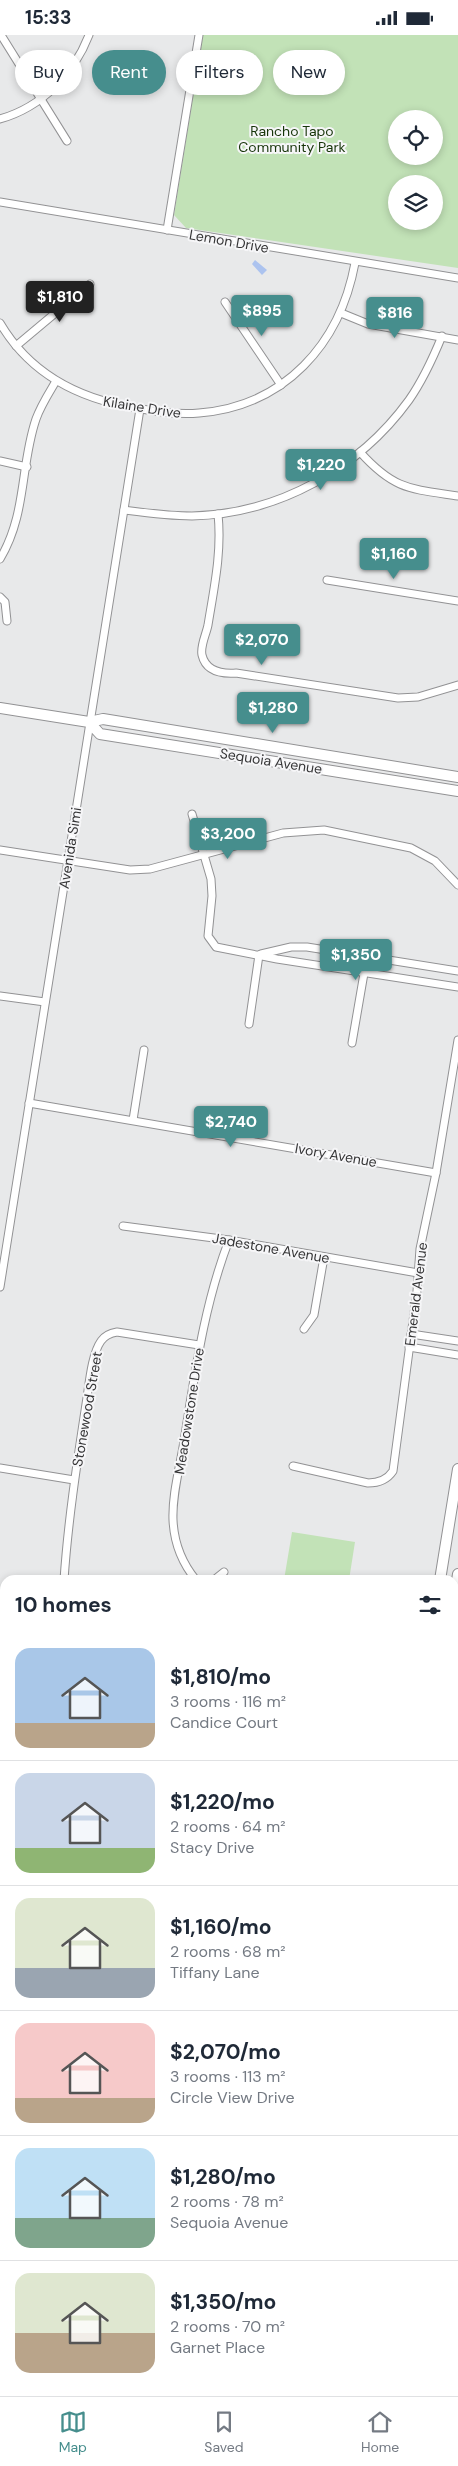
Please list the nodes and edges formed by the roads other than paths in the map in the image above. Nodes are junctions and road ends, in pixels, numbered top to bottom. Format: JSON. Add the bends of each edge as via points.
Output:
{"nodes":[{"id":1,"x":1,"y":35,"type":"edge"},
{"id":2,"x":89,"y":35,"type":"edge"},
{"id":3,"x":200,"y":35,"type":"edge"},
{"id":4,"x":40,"y":99,"type":"junction"},
{"id":5,"x":0,"y":119,"type":"edge"},
{"id":6,"x":67,"y":141,"type":"dead end"},
{"id":7,"x":0,"y":202,"type":"edge"},
{"id":8,"x":167,"y":230,"type":"junction"},
{"id":9,"x":355,"y":263,"type":"junction"},
{"id":10,"x":458,"y":278,"type":"edge"},
{"id":11,"x":90,"y":284,"type":"dead end"},
{"id":12,"x":225,"y":302,"type":"dead end"},
{"id":13,"x":341,"y":313,"type":"junction"},
{"id":14,"x":0,"y":323,"type":"edge"},
{"id":15,"x":442,"y":336,"type":"junction"},
{"id":16,"x":458,"y":340,"type":"edge"},
{"id":17,"x":16,"y":346,"type":"junction"},
{"id":18,"x":56,"y":381,"type":"junction"},
{"id":19,"x":281,"y":385,"type":"junction"},
{"id":20,"x":140,"y":409,"type":"junction"},
{"id":21,"x":360,"y":452,"type":"junction"},
{"id":22,"x":0,"y":461,"type":"edge"},
{"id":23,"x":27,"y":467,"type":"junction"},
{"id":24,"x":458,"y":496,"type":"edge"},
{"id":25,"x":124,"y":510,"type":"junction"},
{"id":26,"x":218,"y":514,"type":"junction"},
{"id":27,"x":0,"y":559,"type":"edge"},
{"id":28,"x":327,"y":580,"type":"dead end"},
{"id":29,"x":0,"y":597,"type":"edge"},
{"id":30,"x":458,"y":601,"type":"edge"},
{"id":31,"x":6,"y":621,"type":"dead end"},
{"id":32,"x":458,"y":685,"type":"edge"},
{"id":33,"x":0,"y":708,"type":"edge"},
{"id":34,"x":89,"y":723,"type":"junction"},
{"id":35,"x":458,"y":777,"type":"edge"},
{"id":36,"x":458,"y":791,"type":"edge"},
{"id":37,"x":192,"y":814,"type":"dead end"},
{"id":38,"x":0,"y":849,"type":"edge"},
{"id":39,"x":204,"y":855,"type":"junction"},
{"id":40,"x":68,"y":861,"type":"junction"},
{"id":41,"x":457,"y":882,"type":"edge"},
{"id":42,"x":258,"y":955,"type":"junction"},
{"id":43,"x":366,"y":956,"type":"junction"},
{"id":44,"x":364,"y":971,"type":"junction"},
{"id":45,"x":458,"y":971,"type":"edge"},
{"id":46,"x":458,"y":987,"type":"edge"},
{"id":47,"x":0,"y":996,"type":"edge"},
{"id":48,"x":45,"y":1002,"type":"junction"},
{"id":49,"x":249,"y":1024,"type":"dead end"},
{"id":50,"x":458,"y":1040,"type":"edge"},
{"id":51,"x":352,"y":1043,"type":"dead end"},
{"id":52,"x":144,"y":1049,"type":"dead end"},
{"id":53,"x":30,"y":1103,"type":"junction"},
{"id":54,"x":133,"y":1119,"type":"junction"},
{"id":55,"x":436,"y":1173,"type":"junction"},
{"id":56,"x":123,"y":1226,"type":"dead end"},
{"id":57,"x":0,"y":1233,"type":"edge"},
{"id":58,"x":8,"y":1235,"type":"junction"},
{"id":59,"x":228,"y":1240,"type":"junction"},
{"id":60,"x":324,"y":1257,"type":"junction"},
{"id":61,"x":418,"y":1273,"type":"junction"},
{"id":62,"x":0,"y":1287,"type":"edge"},
{"id":63,"x":304,"y":1329,"type":"dead end"},
{"id":64,"x":411,"y":1334,"type":"junction"},
{"id":65,"x":458,"y":1341,"type":"edge"},
{"id":66,"x":199,"y":1345,"type":"junction"},
{"id":67,"x":409,"y":1347,"type":"junction"},
{"id":68,"x":458,"y":1355,"type":"edge"},
{"id":69,"x":293,"y":1466,"type":"dead end"},
{"id":70,"x":0,"y":1468,"type":"edge"},
{"id":71,"x":458,"y":1469,"type":"edge"},
{"id":72,"x":74,"y":1480,"type":"junction"},
{"id":73,"x":224,"y":1572,"type":"dead end"},
{"id":74,"x":64,"y":1575,"type":"edge"},
{"id":75,"x":193,"y":1575,"type":"edge"},
{"id":76,"x":220,"y":1575,"type":"edge"},
{"id":77,"x":441,"y":1575,"type":"edge"}],
"edges":[{"from":1,"to":4,"type":"street"},
{"from":2,"to":4,"type":"street","via":[[72,69]]},
{"from":3,"to":8,"type":"street"},
{"from":4,"to":5,"type":"street"},
{"from":4,"to":6,"type":"street"},
{"from":7,"to":8,"type":"street","name":"Lemon Drive"},
{"from":8,"to":9,"type":"street","name":"Lemon Drive"},
{"from":9,"to":10,"type":"street","name":"Lemon Drive"},
{"from":9,"to":13,"type":"street","name":"Kilaine Drive","via":[[351,287]]},
{"from":11,"to":17,"type":"street"},
{"from":12,"to":19,"type":"street"},
{"from":13,"to":15,"type":"street","via":[[368,324]]},
{"from":13,"to":19,"type":"street","name":"Kilaine Drive","via":[[316,353]]},
{"from":14,"to":17,"type":"street","name":"Kilaine Drive"},
{"from":15,"to":16,"type":"street"},
{"from":15,"to":21,"type":"street","via":[[409,399],[388,426]]},
{"from":17,"to":18,"type":"street","name":"Kilaine Drive"},
{"from":18,"to":20,"type":"street","name":"Kilaine Drive","via":[[98,401]]},
{"from":18,"to":23,"type":"street","via":[[36,418]]},
{"from":19,"to":20,"type":"street","name":"Kilaine Drive","via":[[249,401],[216,411],[181,414]]},
{"from":20,"to":25,"type":"street","name":"Avenida Simi"},
{"from":21,"to":24,"type":"street","via":[[395,484]]},
{"from":21,"to":26,"type":"street","via":[[296,493],[258,506]]},
{"from":22,"to":23,"type":"street"},
{"from":23,"to":27,"type":"street","via":[[18,518]]},
{"from":25,"to":26,"type":"street","via":[[171,516]]},
{"from":25,"to":34,"type":"street","name":"Avenida Simi"},
{"from":26,"to":32,"type":"street","via":[[220,550],[202,649],[204,661],[212,670],[398,698],[418,697]]},
{"from":28,"to":30,"type":"street"},
{"from":29,"to":31,"type":"street","via":[[5,602]]},
{"from":33,"to":34,"type":"street","name":"Sequoia Avenue"},
{"from":34,"to":35,"type":"street","name":"Sequoia Avenue","via":[[103,719]]},
{"from":34,"to":36,"type":"street","name":"Sequoia Avenue","via":[[100,733]]},
{"from":34,"to":40,"type":"street","name":"Avenida Simi"},
{"from":37,"to":39,"type":"street"},
{"from":38,"to":40,"type":"street"},
{"from":39,"to":40,"type":"street","via":[[150,869],[130,870]]},
{"from":39,"to":41,"type":"street","via":[[282,833],[324,830],[411,848],[435,861]]},
{"from":39,"to":42,"type":"street","via":[[212,896],[208,929],[211,942],[222,949]]},
{"from":40,"to":48,"type":"street","name":"Avenida Simi"},
{"from":42,"to":43,"type":"street","via":[[291,947]]},
{"from":42,"to":44,"type":"street"},
{"from":42,"to":49,"type":"street"},
{"from":43,"to":44,"type":"street"},
{"from":43,"to":45,"type":"street"},
{"from":44,"to":46,"type":"street"},
{"from":44,"to":51,"type":"street"},
{"from":47,"to":48,"type":"street"},
{"from":48,"to":53,"type":"street","name":"Avenida Simi"},
{"from":50,"to":55,"type":"street","name":"Emerald Avenue"},
{"from":52,"to":54,"type":"street"},
{"from":53,"to":54,"type":"street","name":"Ivory Avenue"},
{"from":53,"to":58,"type":"street","name":"Avenida Simi"},
{"from":54,"to":55,"type":"street","name":"Ivory Avenue"},
{"from":55,"to":61,"type":"street","name":"Emerald Avenue"},
{"from":56,"to":59,"type":"street","name":"Jadestone Avenue"},
{"from":57,"to":58,"type":"street"},
{"from":58,"to":62,"type":"street","name":"Avenida Simi"},
{"from":59,"to":60,"type":"street","name":"Jadestone Avenue"},
{"from":59,"to":66,"type":"street","name":"Meadowstone Drive","via":[[210,1293]]},
{"from":60,"to":61,"type":"street","name":"Jadestone Avenue"},
{"from":60,"to":63,"type":"street","via":[[314,1315]]},
{"from":61,"to":64,"type":"street","name":"Emerald Avenue"},
{"from":64,"to":65,"type":"street"},
{"from":64,"to":67,"type":"street","name":"Emerald Avenue"},
{"from":66,"to":72,"type":"street","name":"Stonewood Street","via":[[117,1332],[102,1339],[90,1383]]},
{"from":66,"to":75,"type":"street","name":"Meadowstone Drive","via":[[173,1520],[181,1556]]},
{"from":67,"to":68,"type":"street"},
{"from":67,"to":69,"type":"street","name":"Emerald Avenue","via":[[394,1450],[395,1465],[389,1476],[378,1483],[368,1483]]},
{"from":70,"to":72,"type":"street"},
{"from":71,"to":77,"type":"street"},
{"from":72,"to":74,"type":"street","name":"Stonewood Street"},
{"from":73,"to":76,"type":"street"}]}
